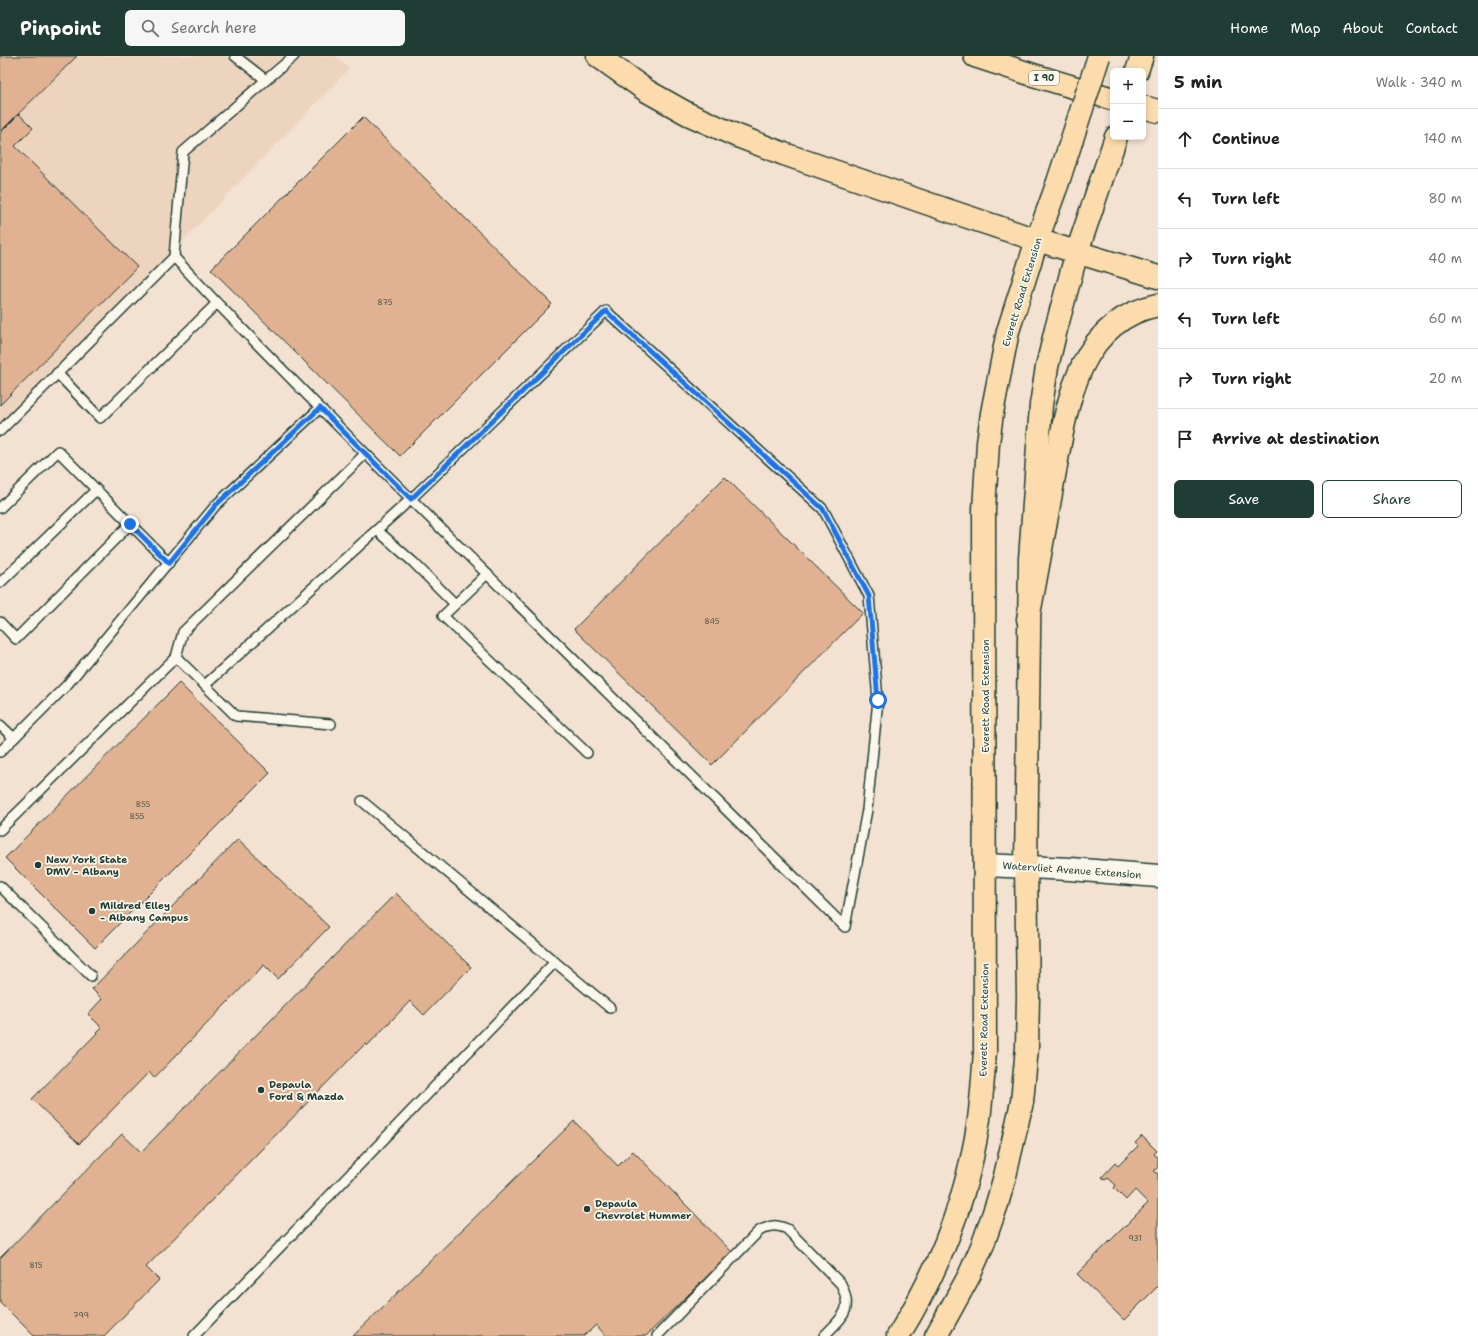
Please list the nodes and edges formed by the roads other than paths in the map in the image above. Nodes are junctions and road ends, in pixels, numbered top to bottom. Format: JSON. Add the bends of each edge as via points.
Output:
{"nodes":[{"id":1,"x":235,"y":56,"type":"edge"},
{"id":2,"x":294,"y":56,"type":"edge"},
{"id":3,"x":598,"y":56,"type":"edge"},
{"id":4,"x":975,"y":56,"type":"edge"},
{"id":5,"x":1099,"y":56,"type":"edge"},
{"id":6,"x":1142,"y":56,"type":"edge"},
{"id":7,"x":1138,"y":68,"type":"edge"},
{"id":8,"x":266,"y":80,"type":"junction"},
{"id":9,"x":1110,"y":97,"type":"edge"},
{"id":10,"x":1146,"y":108,"type":"edge"},
{"id":11,"x":1158,"y":111,"type":"edge"},
{"id":12,"x":1115,"y":140,"type":"edge"},
{"id":13,"x":1037,"y":240,"type":"junction"},
{"id":14,"x":1077,"y":252,"type":"junction"},
{"id":15,"x":174,"y":257,"type":"junction"},
{"id":16,"x":1158,"y":277,"type":"edge"},
{"id":17,"x":217,"y":303,"type":"junction"},
{"id":18,"x":1158,"y":304,"type":"edge"},
{"id":19,"x":57,"y":374,"type":"junction"},
{"id":20,"x":320,"y":408,"type":"junction"},
{"id":21,"x":0,"y":431,"type":"edge"},
{"id":22,"x":365,"y":454,"type":"junction"},
{"id":23,"x":96,"y":490,"type":"junction"},
{"id":24,"x":411,"y":499,"type":"junction"},
{"id":25,"x":0,"y":508,"type":"edge"},
{"id":26,"x":130,"y":524,"type":"junction"},
{"id":27,"x":377,"y":530,"type":"junction"},
{"id":28,"x":169,"y":563,"type":"junction"},
{"id":29,"x":487,"y":574,"type":"junction"},
{"id":30,"x":0,"y":583,"type":"edge"},
{"id":31,"x":455,"y":604,"type":"junction"},
{"id":32,"x":1028,"y":619,"type":"junction"},
{"id":33,"x":0,"y":622,"type":"edge"},
{"id":34,"x":176,"y":656,"type":"junction"},
{"id":35,"x":205,"y":685,"type":"junction"},
{"id":36,"x":331,"y":724,"type":"dead end"},
{"id":37,"x":0,"y":725,"type":"edge"},
{"id":38,"x":14,"y":738,"type":"junction"},
{"id":39,"x":0,"y":752,"type":"edge"},
{"id":40,"x":587,"y":753,"type":"dead end"},
{"id":41,"x":362,"y":801,"type":"dead end"},
{"id":42,"x":0,"y":830,"type":"edge"},
{"id":43,"x":985,"y":865,"type":"junction"},
{"id":44,"x":1026,"y":867,"type":"junction"},
{"id":45,"x":1158,"y":876,"type":"edge"},
{"id":46,"x":0,"y":886,"type":"edge"},
{"id":47,"x":555,"y":962,"type":"junction"},
{"id":48,"x":91,"y":976,"type":"dead end"},
{"id":49,"x":610,"y":1008,"type":"dead end"},
{"id":50,"x":194,"y":1336,"type":"edge"},
{"id":51,"x":657,"y":1336,"type":"edge"},
{"id":52,"x":824,"y":1336,"type":"edge"},
{"id":53,"x":898,"y":1336,"type":"edge"},
{"id":54,"x":936,"y":1336,"type":"edge"}],
"edges":[{"from":1,"to":8,"type":"lane"},
{"from":2,"to":8,"type":"lane"},
{"from":3,"to":13,"type":"main road","via":[[647,91],[688,114],[735,135]]},
{"from":4,"to":9,"type":"main road","number":"I 90"},
{"from":5,"to":13,"type":"main road","name":"Everett Road Extension","bridge":true},
{"from":6,"to":7,"type":"main road"},
{"from":8,"to":15,"type":"lane","via":[[183,152]]},
{"from":10,"to":11,"type":"main road"},
{"from":12,"to":14,"type":"main road"},
{"from":13,"to":14,"type":"main road"},
{"from":13,"to":43,"type":"main road","name":"Everett Road Extension","via":[[1008,331],[988,443],[984,510]]},
{"from":14,"to":16,"type":"main road"},
{"from":14,"to":32,"type":"main road","via":[[1053,344],[1041,405],[1032,517]]},
{"from":15,"to":17,"type":"lane"},
{"from":15,"to":19,"type":"lane"},
{"from":17,"to":19,"type":"lane","via":[[100,418]]},
{"from":17,"to":20,"type":"lane"},
{"from":18,"to":32,"type":"main road","via":[[1134,312],[1114,324],[1093,348],[1076,380],[1066,410]]},
{"from":19,"to":21,"type":"lane"},
{"from":20,"to":22,"type":"lane"},
{"from":20,"to":28,"type":"lane","via":[[216,505]]},
{"from":22,"to":24,"type":"lane"},
{"from":22,"to":34,"type":"lane","via":[[183,632]]},
{"from":23,"to":25,"type":"lane","via":[[58,451]]},
{"from":23,"to":26,"type":"lane"},
{"from":23,"to":30,"type":"lane"},
{"from":24,"to":27,"type":"lane"},
{"from":24,"to":29,"type":"lane"},
{"from":24,"to":29,"type":"lane","via":[[606,311],[823,509],[869,596],[878,700],[867,810],[845,927]]},
{"from":26,"to":28,"type":"lane"},
{"from":26,"to":33,"type":"lane","via":[[16,639]]},
{"from":27,"to":31,"type":"lane"},
{"from":27,"to":35,"type":"lane"},
{"from":28,"to":38,"type":"lane","via":[[66,686]]},
{"from":29,"to":31,"type":"lane"},
{"from":31,"to":40,"type":"lane","via":[[443,616]]},
{"from":32,"to":44,"type":"main road"},
{"from":34,"to":35,"type":"lane"},
{"from":34,"to":42,"type":"lane"},
{"from":35,"to":36,"type":"lane","via":[[236,716]]},
{"from":37,"to":38,"type":"lane"},
{"from":38,"to":39,"type":"lane"},
{"from":41,"to":47,"type":"lane"},
{"from":43,"to":44,"type":"street","name":"Watervliet Avenue Extension"},
{"from":43,"to":53,"type":"main road","name":"Everett Road Extension","via":[[985,1052],[973,1154],[954,1222],[921,1296]]},
{"from":44,"to":45,"type":"street","name":"Watervliet Avenue Extension"},
{"from":44,"to":54,"type":"main road","via":[[1028,1028],[1022,1102],[1005,1176],[983,1244],[969,1276]]},
{"from":46,"to":48,"type":"lane"},
{"from":47,"to":49,"type":"lane"},
{"from":47,"to":50,"type":"lane"},
{"from":51,"to":52,"type":"lane","via":[[760,1231],[777,1225],[787,1229],[841,1284],[844,1291],[846,1308],[842,1317]]}]}
